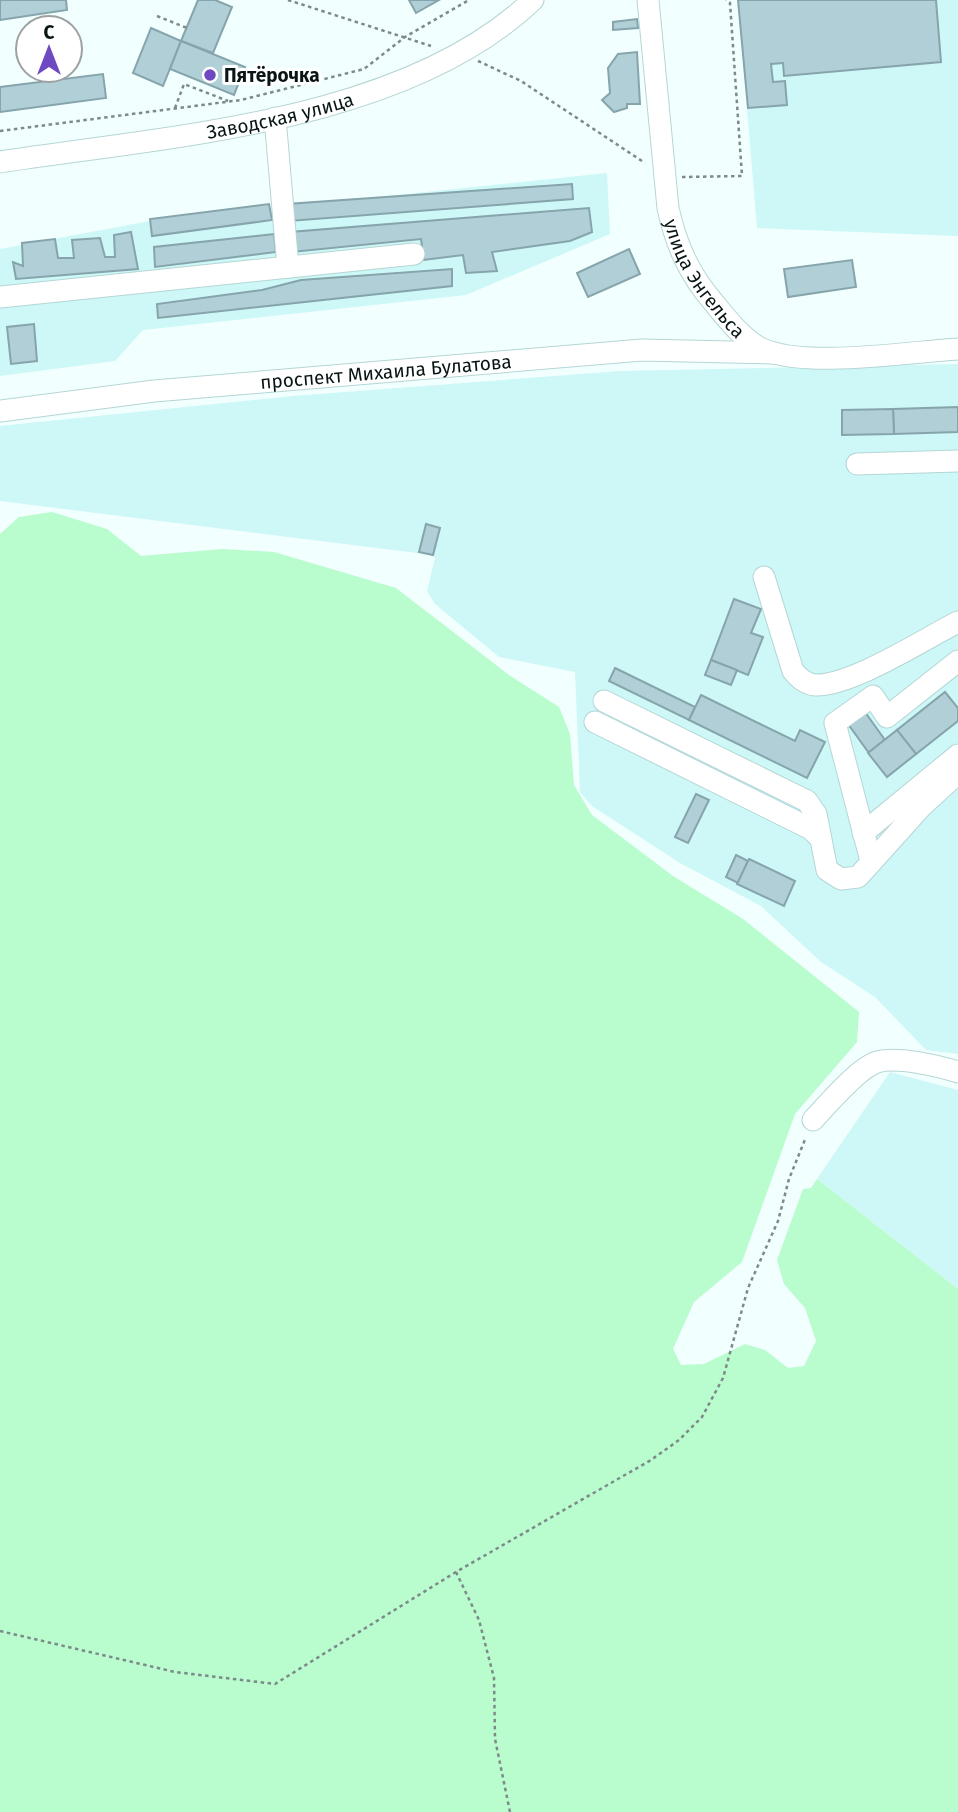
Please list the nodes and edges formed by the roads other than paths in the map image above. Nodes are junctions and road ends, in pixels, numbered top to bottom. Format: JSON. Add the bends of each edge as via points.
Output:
{"nodes":[{"id":1,"x":533,"y":0,"type":"edge"},
{"id":2,"x":648,"y":0,"type":"edge"},
{"id":3,"x":275,"y":118,"type":"junction"},
{"id":4,"x":0,"y":162,"type":"edge"},
{"id":5,"x":414,"y":254,"type":"dead end"},
{"id":6,"x":288,"y":267,"type":"junction"},
{"id":7,"x":0,"y":296,"type":"edge"},
{"id":8,"x":958,"y":349,"type":"edge"},
{"id":9,"x":774,"y":353,"type":"junction"},
{"id":10,"x":0,"y":411,"type":"edge"},
{"id":11,"x":958,"y":461,"type":"edge"},
{"id":12,"x":857,"y":464,"type":"dead end"},
{"id":13,"x":764,"y":577,"type":"dead end"},
{"id":14,"x":958,"y":622,"type":"edge"},
{"id":15,"x":958,"y":661,"type":"edge"},
{"id":16,"x":604,"y":701,"type":"dead end"},
{"id":17,"x":595,"y":722,"type":"dead end"},
{"id":18,"x":958,"y":755,"type":"edge"},
{"id":19,"x":958,"y":773,"type":"edge"},
{"id":20,"x":863,"y":833,"type":"junction"},
{"id":21,"x":820,"y":838,"type":"junction"},
{"id":22,"x":871,"y":861,"type":"junction"},
{"id":23,"x":958,"y":1072,"type":"edge"},
{"id":24,"x":813,"y":1120,"type":"road end"}],
"edges":[{"from":1,"to":3,"type":"street","name":"Заводская улица","via":[[454,55],[373,93]]},
{"from":2,"to":9,"type":"street","name":"улица Энгельса","via":[[673,235],[690,271],[727,319],[753,343]]},
{"from":3,"to":4,"type":"street","name":"Заводская улица"},
{"from":3,"to":6,"type":"street"},
{"from":5,"to":6,"type":"street"},
{"from":6,"to":7,"type":"street"},
{"from":8,"to":9,"type":"street","name":"улица Энгельса","via":[[814,358]]},
{"from":9,"to":10,"type":"street","name":"проспект Михаила Булатова","via":[[642,350],[154,391]]},
{"from":11,"to":12,"type":"street"},
{"from":13,"to":14,"type":"street","via":[[793,671],[814,685],[853,676]]},
{"from":15,"to":20,"type":"street","via":[[887,717],[873,696],[835,723]]},
{"from":16,"to":21,"type":"street","via":[[807,801],[816,814]]},
{"from":17,"to":21,"type":"street","via":[[811,829]]},
{"from":18,"to":20,"type":"street"},
{"from":19,"to":22,"type":"street"},
{"from":20,"to":22,"type":"street"},
{"from":21,"to":22,"type":"street","via":[[827,870],[841,879],[858,877]]},
{"from":23,"to":24,"type":"street","via":[[929,1064],[877,1062],[843,1087]]}]}
